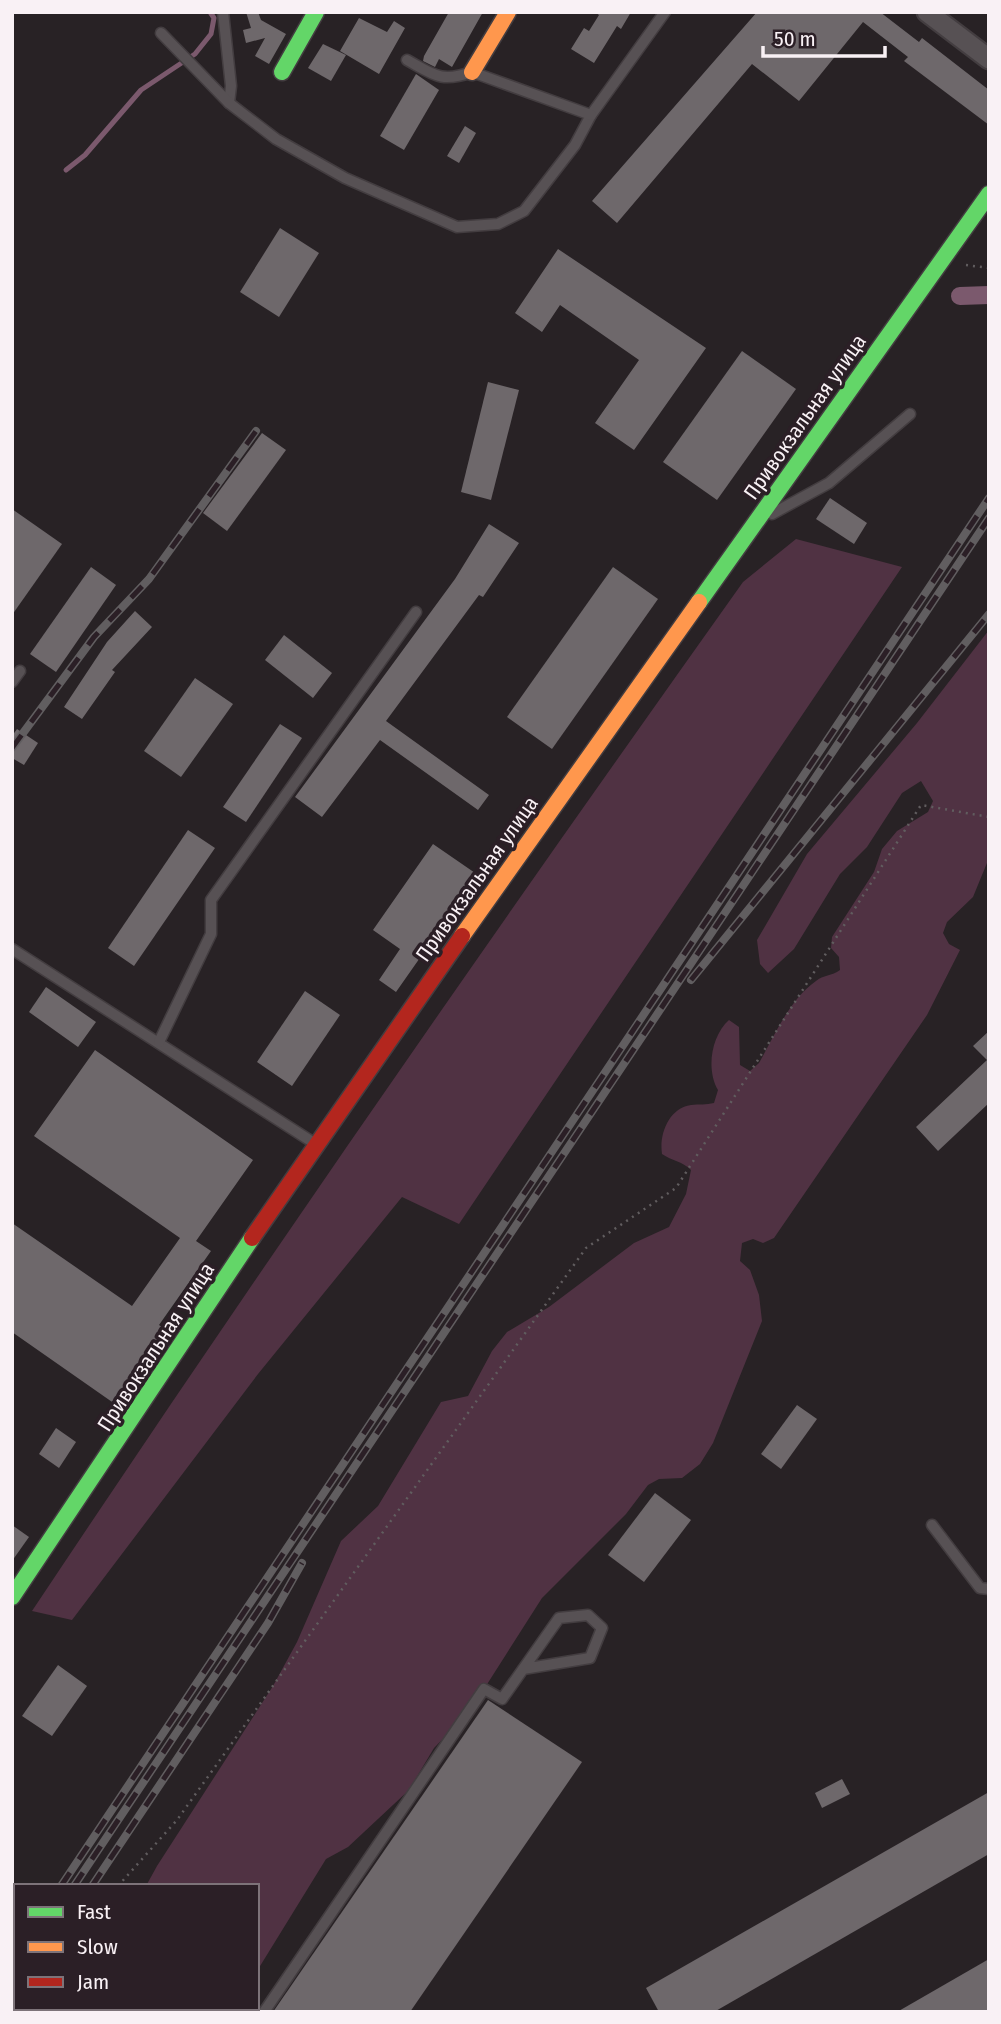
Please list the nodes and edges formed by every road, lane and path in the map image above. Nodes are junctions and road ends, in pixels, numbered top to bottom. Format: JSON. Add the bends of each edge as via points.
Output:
{"nodes":[{"id":1,"x":223,"y":12,"type":"edge"},
{"id":2,"x":316,"y":12,"type":"edge"},
{"id":3,"x":508,"y":12,"type":"edge"},
{"id":4,"x":665,"y":12,"type":"edge"},
{"id":5,"x":928,"y":12,"type":"edge"},
{"id":6,"x":161,"y":33,"type":"dead end"},
{"id":7,"x":989,"y":59,"type":"edge"},
{"id":8,"x":407,"y":60,"type":"dead end"},
{"id":9,"x":282,"y":72,"type":"dead end"},
{"id":10,"x":472,"y":72,"type":"junction"},
{"id":11,"x":229,"y":103,"type":"junction"},
{"id":12,"x":591,"y":114,"type":"junction"},
{"id":13,"x":989,"y":194,"type":"edge"},
{"id":14,"x":910,"y":414,"type":"dead end"},
{"id":15,"x":755,"y":523,"type":"junction"},
{"id":16,"x":416,"y":612,"type":"dead end"},
{"id":17,"x":20,"y":671,"type":"dead end"},
{"id":18,"x":12,"y":682,"type":"edge"},
{"id":19,"x":989,"y":817,"type":"edge"},
{"id":20,"x":12,"y":949,"type":"edge"},
{"id":21,"x":159,"y":1042,"type":"junction"},
{"id":22,"x":315,"y":1144,"type":"junction"},
{"id":23,"x":932,"y":1525,"type":"dead end"},
{"id":24,"x":989,"y":1589,"type":"edge"},
{"id":25,"x":12,"y":1597,"type":"edge"},
{"id":26,"x":523,"y":1669,"type":"junction"},
{"id":27,"x":120,"y":1884,"type":"edge"},
{"id":28,"x":264,"y":2012,"type":"edge"}],
"edges":[{"from":1,"to":11,"type":"lane"},
{"from":2,"to":9,"type":"street"},
{"from":3,"to":10,"type":"street"},
{"from":4,"to":12,"type":"lane"},
{"from":5,"to":7,"type":"street"},
{"from":6,"to":11,"type":"lane"},
{"from":8,"to":10,"type":"lane","via":[[441,78]]},
{"from":10,"to":12,"type":"lane"},
{"from":11,"to":12,"type":"lane","via":[[276,139],[345,178],[457,227],[498,224],[524,211],[575,145]]},
{"from":13,"to":15,"type":"street","name":"Привокзальная улица"},
{"from":14,"to":15,"type":"lane","via":[[829,484]]},
{"from":15,"to":22,"type":"street","name":"Привокзальная улица"},
{"from":16,"to":21,"type":"lane","via":[[211,900],[211,934]]},
{"from":17,"to":18,"type":"lane"},
{"from":19,"to":27,"type":"path","via":[[921,805],[676,1188],[586,1248],[177,1820]]},
{"from":20,"to":21,"type":"lane"},
{"from":21,"to":22,"type":"lane"},
{"from":22,"to":25,"type":"street","name":"Привокзальная улица"},
{"from":23,"to":24,"type":"lane","via":[[980,1588]]},
{"from":26,"to":26,"type":"lane","via":[[559,1618],[588,1615],[602,1628],[590,1658]]},
{"from":26,"to":28,"type":"lane","via":[[502,1699],[484,1689]]}]}
